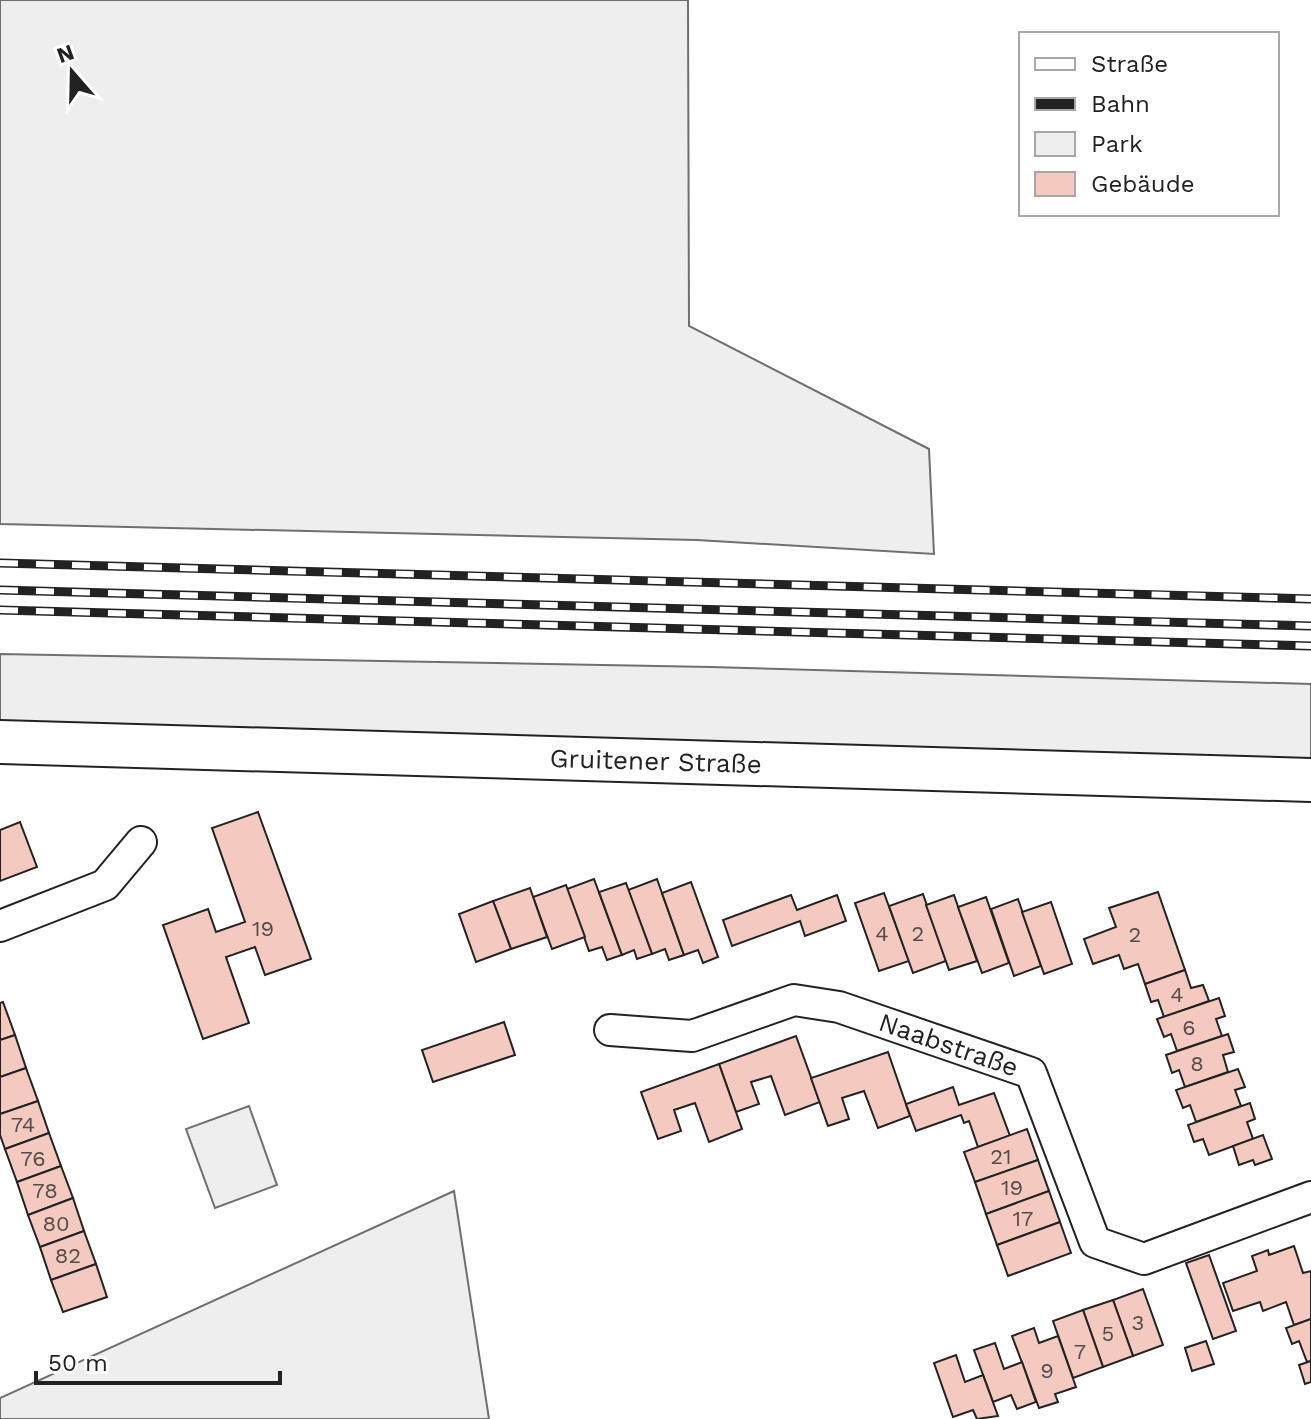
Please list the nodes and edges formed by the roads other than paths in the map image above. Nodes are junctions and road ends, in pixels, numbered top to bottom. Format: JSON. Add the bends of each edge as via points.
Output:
{"nodes":[{"id":1,"x":0,"y":742,"type":"edge"},
{"id":2,"x":1311,"y":780,"type":"edge"},
{"id":3,"x":141,"y":842,"type":"dead end"},
{"id":4,"x":0,"y":926,"type":"edge"},
{"id":5,"x":610,"y":1030,"type":"dead end"},
{"id":6,"x":1311,"y":1197,"type":"edge"}],
"edges":[{"from":1,"to":2,"type":"main road","name":"Gruitener Straße"},
{"from":3,"to":4,"type":"street","via":[[105,885]]},
{"from":5,"to":6,"type":"street","name":"Naabstraße","via":[[692,1036],[794,1000],[839,1007],[1031,1073],[1095,1242],[1144,1259]]}]}
